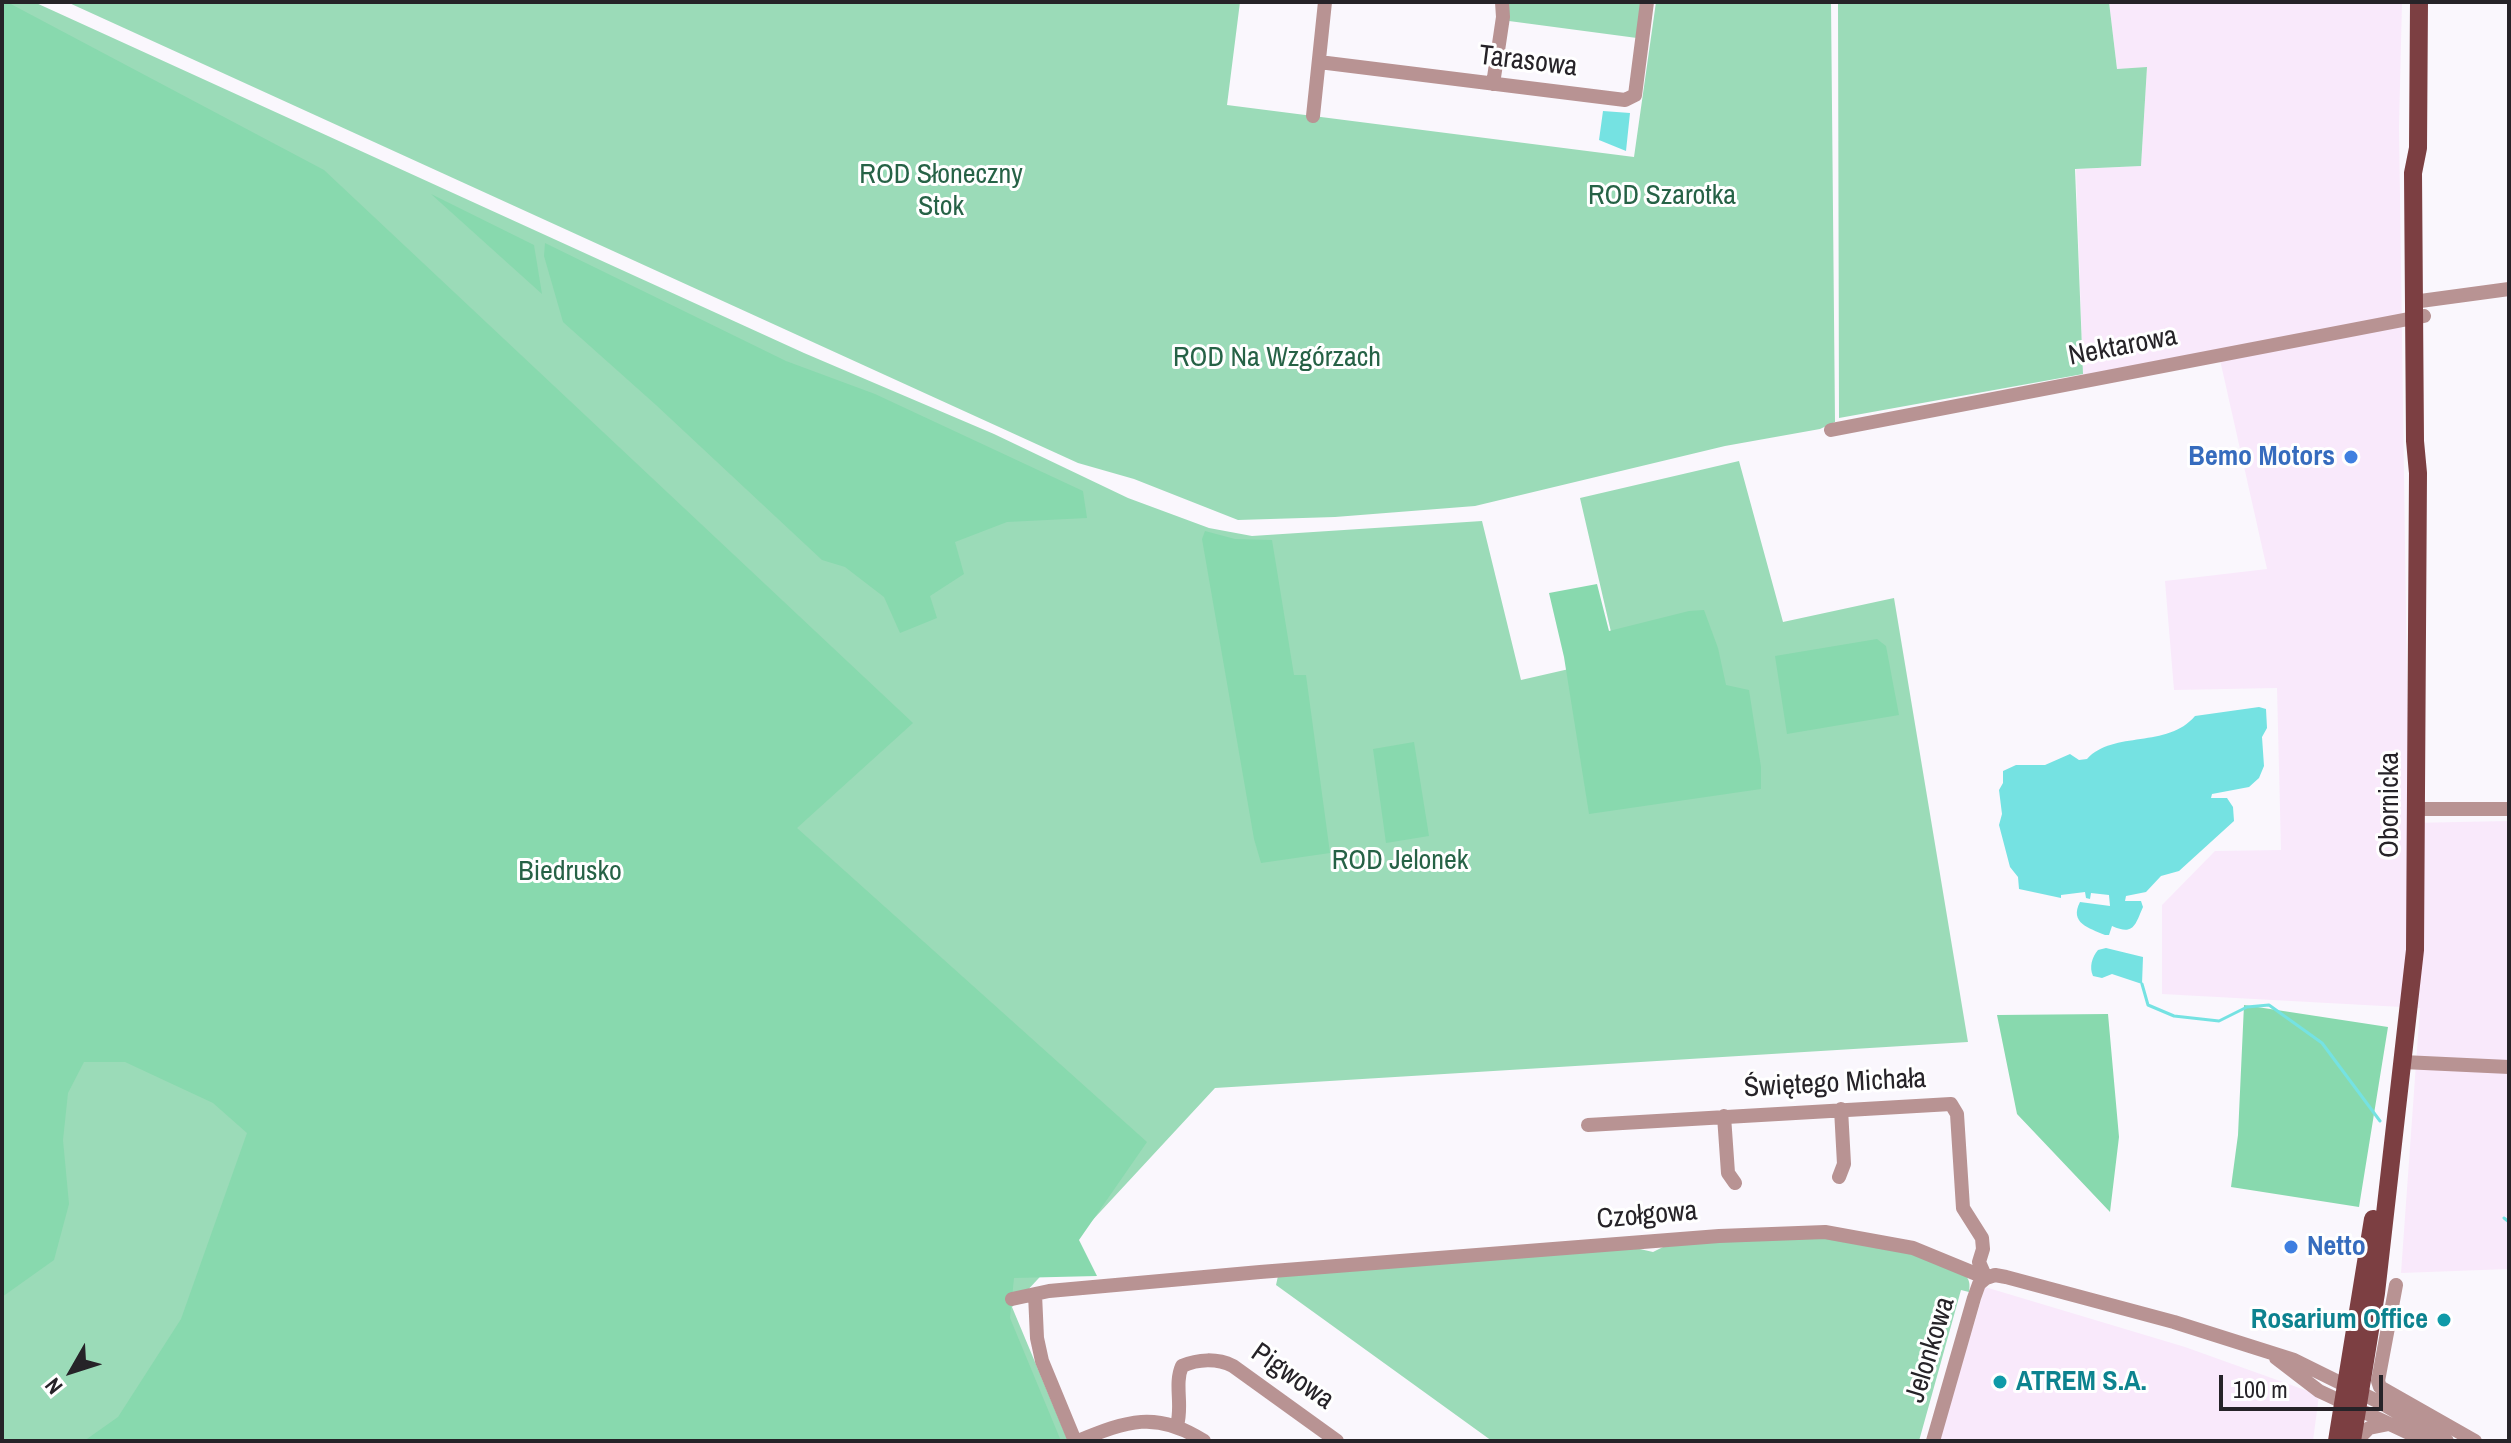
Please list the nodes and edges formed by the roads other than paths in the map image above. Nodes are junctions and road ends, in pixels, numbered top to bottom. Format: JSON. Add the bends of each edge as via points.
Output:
{"nodes":[{"id":1,"x":1325,"y":2,"type":"edge"},
{"id":2,"x":1502,"y":2,"type":"edge"},
{"id":3,"x":1647,"y":2,"type":"edge"},
{"id":4,"x":2419,"y":2,"type":"edge"},
{"id":5,"x":1319,"y":62,"type":"junction"},
{"id":6,"x":1493,"y":84,"type":"junction"},
{"id":7,"x":1313,"y":116,"type":"dead end"},
{"id":8,"x":2509,"y":289,"type":"edge"},
{"id":9,"x":2419,"y":309,"type":"junction"},
{"id":10,"x":1831,"y":430,"type":"dead end"},
{"id":11,"x":2418,"y":809,"type":"junction"},
{"id":12,"x":2509,"y":809,"type":"edge"},
{"id":13,"x":2403,"y":1062,"type":"junction"},
{"id":14,"x":2509,"y":1067,"type":"edge"},
{"id":15,"x":1841,"y":1109,"type":"junction"},
{"id":16,"x":1724,"y":1116,"type":"junction"},
{"id":17,"x":1588,"y":1125,"type":"dead end"},
{"id":18,"x":2393,"y":1134,"type":"junction"},
{"id":19,"x":1839,"y":1177,"type":"dead end"},
{"id":20,"x":1735,"y":1183,"type":"dead end"},
{"id":21,"x":1986,"y":1278,"type":"junction"},
{"id":22,"x":2396,"y":1285,"type":"dead end"},
{"id":23,"x":1035,"y":1294,"type":"junction"},
{"id":24,"x":1012,"y":1299,"type":"dead end"},
{"id":25,"x":2353,"y":1349,"type":"junction"},
{"id":26,"x":2269,"y":1353,"type":"junction"},
{"id":27,"x":2323,"y":1374,"type":"junction"},
{"id":28,"x":2355,"y":1393,"type":"junction"},
{"id":29,"x":2389,"y":1424,"type":"junction"},
{"id":30,"x":1177,"y":1425,"type":"junction"},
{"id":31,"x":1077,"y":1441,"type":"edge"},
{"id":32,"x":1204,"y":1441,"type":"edge"},
{"id":33,"x":1337,"y":1441,"type":"edge"},
{"id":34,"x":1933,"y":1441,"type":"edge"},
{"id":35,"x":2337,"y":1441,"type":"edge"},
{"id":36,"x":2354,"y":1441,"type":"edge"},
{"id":37,"x":2426,"y":1441,"type":"edge"},
{"id":38,"x":2447,"y":1441,"type":"edge"},
{"id":39,"x":2475,"y":1441,"type":"edge"}],
"edges":[{"from":1,"to":5,"type":"street"},
{"from":2,"to":6,"type":"street"},
{"from":3,"to":6,"type":"street","name":"Tarasowa","via":[[1635,95],[1630,99]]},
{"from":4,"to":9,"type":"main road","name":"Obornicka","via":[[2418,148],[2413,173]]},
{"from":5,"to":6,"type":"street","name":"Tarasowa"},
{"from":5,"to":7,"type":"street"},
{"from":8,"to":9,"type":"street","name":"Nektarowa"},
{"from":9,"to":10,"type":"street","name":"Nektarowa"},
{"from":9,"to":11,"type":"main road","name":"Obornicka"},
{"from":11,"to":12,"type":"street"},
{"from":11,"to":13,"type":"main road","name":"Obornicka","via":[[2415,950]]},
{"from":13,"to":14,"type":"street"},
{"from":13,"to":18,"type":"main road","name":"Obornicka"},
{"from":15,"to":16,"type":"street","name":"Świętego Michała"},
{"from":15,"to":19,"type":"street","via":[[1844,1164]]},
{"from":15,"to":21,"type":"street","name":"Świętego Michała","via":[[1951,1104],[1963,1208],[1982,1238],[1979,1262]]},
{"from":16,"to":17,"type":"street","name":"Świętego Michała"},
{"from":16,"to":20,"type":"street","via":[[1728,1173]]},
{"from":18,"to":25,"type":"main road","name":"Obornicka","via":[[2376,1200]]},
{"from":18,"to":28,"type":"main road","name":"Obornicka","via":[[2378,1280]]},
{"from":21,"to":23,"type":"street","name":"Czołgowa","via":[[1913,1248],[1825,1232],[1260,1272]]},
{"from":21,"to":26,"type":"street","name":"Czołgowa","via":[[2006,1277]]},
{"from":21,"to":34,"type":"street","name":"Jelonkowa","via":[[1974,1298]]},
{"from":22,"to":39,"type":"street","via":[[2379,1385]]},
{"from":23,"to":24,"type":"street","name":"Czołgowa"},
{"from":23,"to":31,"type":"street","via":[[1042,1361]]},
{"from":25,"to":27,"type":"street","via":[[2337,1371]]},
{"from":25,"to":28,"type":"main road","name":"Obornicka"},
{"from":26,"to":27,"type":"street","name":"Czołgowa"},
{"from":26,"to":28,"type":"street","name":"Czołgowa","via":[[2319,1391]]},
{"from":27,"to":28,"type":"street","name":"Czołgowa"},
{"from":28,"to":29,"type":"street"},
{"from":28,"to":35,"type":"main road","name":"Obornicka"},
{"from":28,"to":36,"type":"main road","name":"Obornicka"},
{"from":28,"to":38,"type":"street"},
{"from":29,"to":36,"type":"street","via":[[2369,1428]]},
{"from":29,"to":37,"type":"street"},
{"from":30,"to":31,"type":"street","via":[[1121,1424]]},
{"from":30,"to":32,"type":"street"},
{"from":30,"to":33,"type":"street","name":"Pigwowa","via":[[1182,1366],[1221,1360]]}]}
